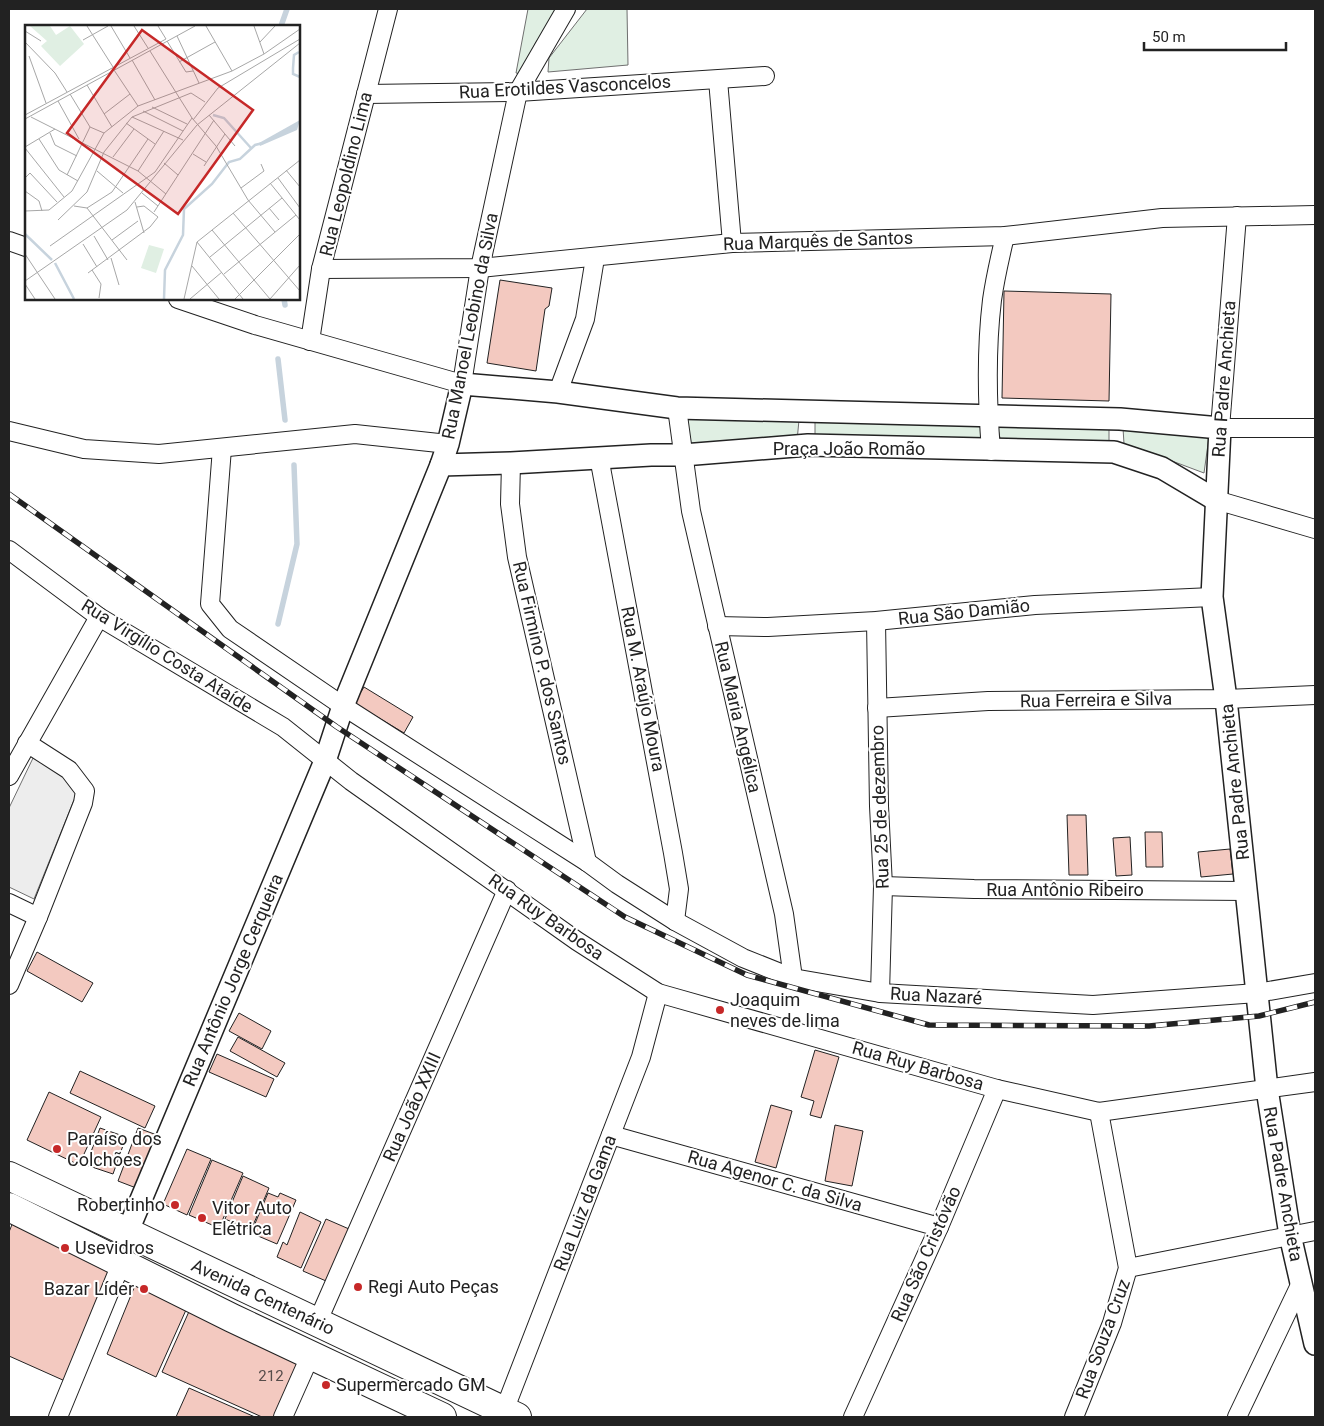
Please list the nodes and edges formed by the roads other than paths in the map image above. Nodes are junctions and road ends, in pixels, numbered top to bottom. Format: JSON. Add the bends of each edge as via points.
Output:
{"nodes":[{"id":1,"x":388,"y":9,"type":"edge"},
{"id":2,"x":566,"y":9,"type":"edge"},
{"id":3,"x":765,"y":76,"type":"dead end"},
{"id":4,"x":718,"y":80,"type":"junction"},
{"id":5,"x":518,"y":92,"type":"junction"},
{"id":6,"x":366,"y":94,"type":"junction"},
{"id":7,"x":1315,"y":215,"type":"edge"},
{"id":8,"x":1237,"y":216,"type":"junction"},
{"id":9,"x":1004,"y":236,"type":"junction"},
{"id":10,"x":9,"y":241,"type":"edge"},
{"id":11,"x":732,"y":242,"type":"junction"},
{"id":12,"x":25,"y":247,"type":"edge"},
{"id":13,"x":595,"y":258,"type":"junction"},
{"id":14,"x":480,"y":268,"type":"junction"},
{"id":15,"x":321,"y":270,"type":"junction"},
{"id":16,"x":181,"y":300,"type":"edge"},
{"id":17,"x":310,"y":340,"type":"junction"},
{"id":18,"x":462,"y":384,"type":"junction"},
{"id":19,"x":558,"y":392,"type":"junction"},
{"id":20,"x":677,"y":408,"type":"junction"},
{"id":21,"x":811,"y":412,"type":"junction"},
{"id":22,"x":988,"y":416,"type":"junction"},
{"id":23,"x":1120,"y":419,"type":"junction"},
{"id":24,"x":1220,"y":428,"type":"junction"},
{"id":25,"x":1315,"y":428,"type":"edge"},
{"id":26,"x":9,"y":431,"type":"edge"},
{"id":27,"x":448,"y":444,"type":"junction"},
{"id":28,"x":808,"y":445,"type":"junction"},
{"id":29,"x":222,"y":448,"type":"junction"},
{"id":30,"x":991,"y":451,"type":"junction"},
{"id":31,"x":1114,"y":452,"type":"junction"},
{"id":32,"x":683,"y":455,"type":"junction"},
{"id":33,"x":599,"y":457,"type":"junction"},
{"id":34,"x":511,"y":463,"type":"junction"},
{"id":35,"x":441,"y":465,"type":"junction"},
{"id":36,"x":1216,"y":500,"type":"junction"},
{"id":37,"x":1315,"y":529,"type":"edge"},
{"id":38,"x":9,"y":550,"type":"edge"},
{"id":39,"x":1212,"y":597,"type":"junction"},
{"id":40,"x":100,"y":617,"type":"junction"},
{"id":41,"x":876,"y":621,"type":"junction"},
{"id":42,"x":717,"y":626,"type":"junction"},
{"id":43,"x":1315,"y":694,"type":"edge"},
{"id":44,"x":1226,"y":699,"type":"junction"},
{"id":45,"x":344,"y":706,"type":"junction"},
{"id":46,"x":877,"y":708,"type":"junction"},
{"id":47,"x":337,"y":727,"type":"joint"},
{"id":48,"x":27,"y":743,"type":"junction"},
{"id":49,"x":325,"y":761,"type":"junction"},
{"id":50,"x":9,"y":776,"type":"edge"},
{"id":51,"x":587,"y":862,"type":"junction"},
{"id":52,"x":883,"y":886,"type":"junction"},
{"id":53,"x":507,"y":890,"type":"junction"},
{"id":54,"x":1247,"y":891,"type":"junction"},
{"id":55,"x":9,"y":903,"type":"edge"},
{"id":56,"x":38,"y":917,"type":"junction"},
{"id":57,"x":675,"y":921,"type":"junction"},
{"id":58,"x":793,"y":978,"type":"junction"},
{"id":59,"x":1315,"y":983,"type":"edge"},
{"id":60,"x":9,"y":986,"type":"edge"},
{"id":61,"x":658,"y":993,"type":"junction"},
{"id":62,"x":880,"y":993,"type":"junction"},
{"id":63,"x":1256,"y":993,"type":"junction"},
{"id":64,"x":1315,"y":1082,"type":"edge"},
{"id":65,"x":1267,"y":1088,"type":"junction"},
{"id":66,"x":997,"y":1089,"type":"junction"},
{"id":67,"x":1099,"y":1112,"type":"junction"},
{"id":68,"x":611,"y":1135,"type":"junction"},
{"id":69,"x":9,"y":1176,"type":"edge"},
{"id":70,"x":9,"y":1207,"type":"edge"},
{"id":71,"x":939,"y":1227,"type":"junction"},
{"id":72,"x":1315,"y":1230,"type":"edge"},
{"id":73,"x":127,"y":1233,"type":"junction"},
{"id":74,"x":1290,"y":1235,"type":"junction"},
{"id":75,"x":121,"y":1264,"type":"junction"},
{"id":76,"x":1128,"y":1268,"type":"junction"},
{"id":77,"x":1301,"y":1283,"type":"junction"},
{"id":78,"x":245,"y":1288,"type":"junction"},
{"id":79,"x":232,"y":1318,"type":"junction"},
{"id":80,"x":317,"y":1323,"type":"junction"},
{"id":81,"x":1315,"y":1344,"type":"edge"},
{"id":82,"x":311,"y":1354,"type":"junction"},
{"id":83,"x":511,"y":1414,"type":"edge"},
{"id":84,"x":58,"y":1417,"type":"edge"},
{"id":85,"x":283,"y":1417,"type":"edge"},
{"id":86,"x":442,"y":1417,"type":"edge"},
{"id":87,"x":853,"y":1417,"type":"edge"},
{"id":88,"x":1074,"y":1417,"type":"edge"},
{"id":89,"x":1238,"y":1417,"type":"edge"}],
"edges":[{"from":1,"to":6,"type":"street","name":"Rua Leopoldino Lima"},
{"from":2,"to":5,"type":"street","name":"Rua Manoel Leobino da Silva"},
{"from":3,"to":4,"type":"street","name":"Rua Erotildes Vasconcelos"},
{"from":4,"to":5,"type":"street","name":"Rua Erotildes Vasconcelos"},
{"from":4,"to":11,"type":"street"},
{"from":5,"to":6,"type":"street","name":"Rua Erotildes Vasconcelos"},
{"from":5,"to":14,"type":"street","name":"Rua Manoel Leobino da Silva"},
{"from":6,"to":15,"type":"street","name":"Rua Leopoldino Lima"},
{"from":7,"to":8,"type":"street","name":"Rua Marquês de Santos"},
{"from":8,"to":9,"type":"street","name":"Rua Marquês de Santos","via":[[1162,218]]},
{"from":8,"to":24,"type":"street","name":"Rua Padre Anchieta"},
{"from":9,"to":11,"type":"street","name":"Rua Marquês de Santos"},
{"from":9,"to":22,"type":"street","via":[[992,299]]},
{"from":10,"to":12,"type":"street"},
{"from":11,"to":13,"type":"street","name":"Rua Marquês de Santos"},
{"from":13,"to":14,"type":"street","name":"Rua Marquês de Santos"},
{"from":13,"to":19,"type":"street","via":[[585,319]]},
{"from":14,"to":15,"type":"street","name":"Rua Marquês de Santos"},
{"from":14,"to":18,"type":"street","name":"Rua Manoel Leobino da Silva"},
{"from":15,"to":17,"type":"street","name":"Rua Leopoldino Lima"},
{"from":16,"to":17,"type":"street"},
{"from":17,"to":18,"type":"street"},
{"from":18,"to":19,"type":"street","name":"Praça João Romão"},
{"from":18,"to":27,"type":"street","name":"Rua Manoel Leobino da Silva"},
{"from":19,"to":20,"type":"street","name":"Praça João Romão"},
{"from":20,"to":21,"type":"street","name":"Praça João Romão"},
{"from":20,"to":32,"type":"street","name":"Rua Maria Angélica"},
{"from":21,"to":22,"type":"street","name":"Praça João Romão"},
{"from":21,"to":28,"type":"street"},
{"from":22,"to":23,"type":"street","name":"Praça João Romão"},
{"from":22,"to":30,"type":"street"},
{"from":23,"to":24,"type":"street","name":"Praça João Romão"},
{"from":23,"to":31,"type":"street"},
{"from":24,"to":25,"type":"street"},
{"from":24,"to":36,"type":"street","name":"Rua Padre Anchieta"},
{"from":26,"to":29,"type":"street","via":[[84,449],[159,454]]},
{"from":27,"to":29,"type":"street","via":[[354,434]]},
{"from":27,"to":35,"type":"street","name":"Rua Manoel Leobino da Silva"},
{"from":28,"to":30,"type":"street","name":"Praça João Romão"},
{"from":28,"to":32,"type":"street","name":"Praça João Romão"},
{"from":29,"to":45,"type":"street","name":"Rua Nazaré","via":[[210,604],[230,629]]},
{"from":30,"to":31,"type":"street","name":"Praça João Romão"},
{"from":31,"to":36,"type":"street","name":"Praça João Romão","via":[[1162,468]]},
{"from":32,"to":33,"type":"street","name":"Praça João Romão"},
{"from":32,"to":42,"type":"street","name":"Rua Maria Angélica","via":[[691,511]]},
{"from":33,"to":34,"type":"street","name":"Praça João Romão"},
{"from":33,"to":57,"type":"street","name":"Rua M. Araújo Moura","via":[[673,852],[679,889]]},
{"from":34,"to":35,"type":"street","name":"Praça João Romão"},
{"from":34,"to":51,"type":"street","name":"Rua Firmino P. dos Santos","via":[[510,504],[518,557]]},
{"from":35,"to":45,"type":"street","name":"Rua Manoel Leobino da Silva"},
{"from":36,"to":37,"type":"street"},
{"from":36,"to":39,"type":"street","name":"Rua Padre Anchieta"},
{"from":38,"to":40,"type":"street","name":"Rua Virgílio Costa Ataíde"},
{"from":39,"to":41,"type":"street","name":"Rua São Damião","via":[[1035,605]]},
{"from":39,"to":44,"type":"street","name":"Rua Padre Anchieta"},
{"from":40,"to":48,"type":"street"},
{"from":40,"to":49,"type":"street","name":"Rua Virgílio Costa Ataíde","via":[[283,727]]},
{"from":41,"to":42,"type":"street","name":"Rua São Damião","via":[[768,627]]},
{"from":41,"to":46,"type":"street","name":"Rua 25 de dezembro"},
{"from":42,"to":58,"type":"street","name":"Rua Maria Angélica","via":[[784,914]]},
{"from":43,"to":44,"type":"street","name":"Rua Ferreira e Silva"},
{"from":44,"to":46,"type":"street","name":"Rua Ferreira e Silva","via":[[988,701]]},
{"from":44,"to":54,"type":"street","name":"Rua Padre Anchieta"},
{"from":45,"to":47,"type":"street","name":"Rua Manoel Leobino da Silva"},
{"from":45,"to":51,"type":"street","name":"Rua Nazaré"},
{"from":46,"to":52,"type":"street","name":"Rua 25 de dezembro"},
{"from":47,"to":49,"type":"street","name":"Rua Antônio Jorge Cerqueira"},
{"from":48,"to":50,"type":"street"},
{"from":48,"to":56,"type":"street","via":[[69,770],[85,791]]},
{"from":49,"to":53,"type":"street","name":"Rua Ruy Barbosa"},
{"from":49,"to":73,"type":"street","name":"Rua Antônio Jorge Cerqueira"},
{"from":51,"to":57,"type":"street","name":"Rua Nazaré"},
{"from":52,"to":54,"type":"street","name":"Rua Antônio Ribeiro"},
{"from":52,"to":62,"type":"street","name":"Rua 25 de dezembro"},
{"from":53,"to":61,"type":"street","name":"Rua Ruy Barbosa","via":[[577,941]]},
{"from":53,"to":80,"type":"street","name":"Rua João XXIII"},
{"from":54,"to":63,"type":"street","name":"Rua Padre Anchieta"},
{"from":55,"to":56,"type":"street"},
{"from":56,"to":60,"type":"street"},
{"from":57,"to":58,"type":"street","name":"Rua Nazaré","via":[[743,958]]},
{"from":58,"to":62,"type":"street","name":"Rua Nazaré"},
{"from":59,"to":63,"type":"street","name":"Rua Nazaré"},
{"from":61,"to":66,"type":"street","name":"Rua Ruy Barbosa"},
{"from":61,"to":68,"type":"street","name":"Rua Luiz da Gama","via":[[641,1057]]},
{"from":62,"to":63,"type":"street","name":"Rua Nazaré","via":[[1093,1004]]},
{"from":63,"to":65,"type":"street","name":"Rua Padre Anchieta"},
{"from":64,"to":65,"type":"street","name":"Rua Ruy Barbosa"},
{"from":65,"to":67,"type":"street","name":"Rua Ruy Barbosa"},
{"from":65,"to":74,"type":"street","name":"Rua Padre Anchieta"},
{"from":66,"to":67,"type":"street","name":"Rua Ruy Barbosa"},
{"from":66,"to":71,"type":"street","name":"Rua São Cristóvão"},
{"from":67,"to":76,"type":"street","name":"Rua Souza Cruz"},
{"from":68,"to":71,"type":"street","name":"Rua Agenor C. da Silva"},
{"from":68,"to":83,"type":"street","name":"Rua Luiz da Gama"},
{"from":69,"to":73,"type":"main road","name":"Avenida Centenário"},
{"from":70,"to":75,"type":"main road","name":"Avenida Centenário"},
{"from":71,"to":87,"type":"street","name":"Rua São Cristóvão"},
{"from":72,"to":74,"type":"street"},
{"from":73,"to":78,"type":"main road","name":"Avenida Centenário"},
{"from":74,"to":76,"type":"street"},
{"from":74,"to":77,"type":"street","name":"Rua Padre Anchieta"},
{"from":75,"to":79,"type":"main road","name":"Avenida Centenário"},
{"from":75,"to":84,"type":"street"},
{"from":76,"to":88,"type":"street","name":"Rua Souza Cruz","via":[[1112,1323]]},
{"from":77,"to":81,"type":"street","name":"Rua Padre Anchieta"},
{"from":77,"to":89,"type":"street"},
{"from":78,"to":79,"type":"main road"},
{"from":78,"to":80,"type":"main road","name":"Avenida Centenário"},
{"from":79,"to":82,"type":"main road","name":"Avenida Centenário"},
{"from":80,"to":83,"type":"main road","name":"Avenida Centenário"},
{"from":82,"to":85,"type":"street"},
{"from":82,"to":86,"type":"main road","name":"Avenida Centenário"}]}
